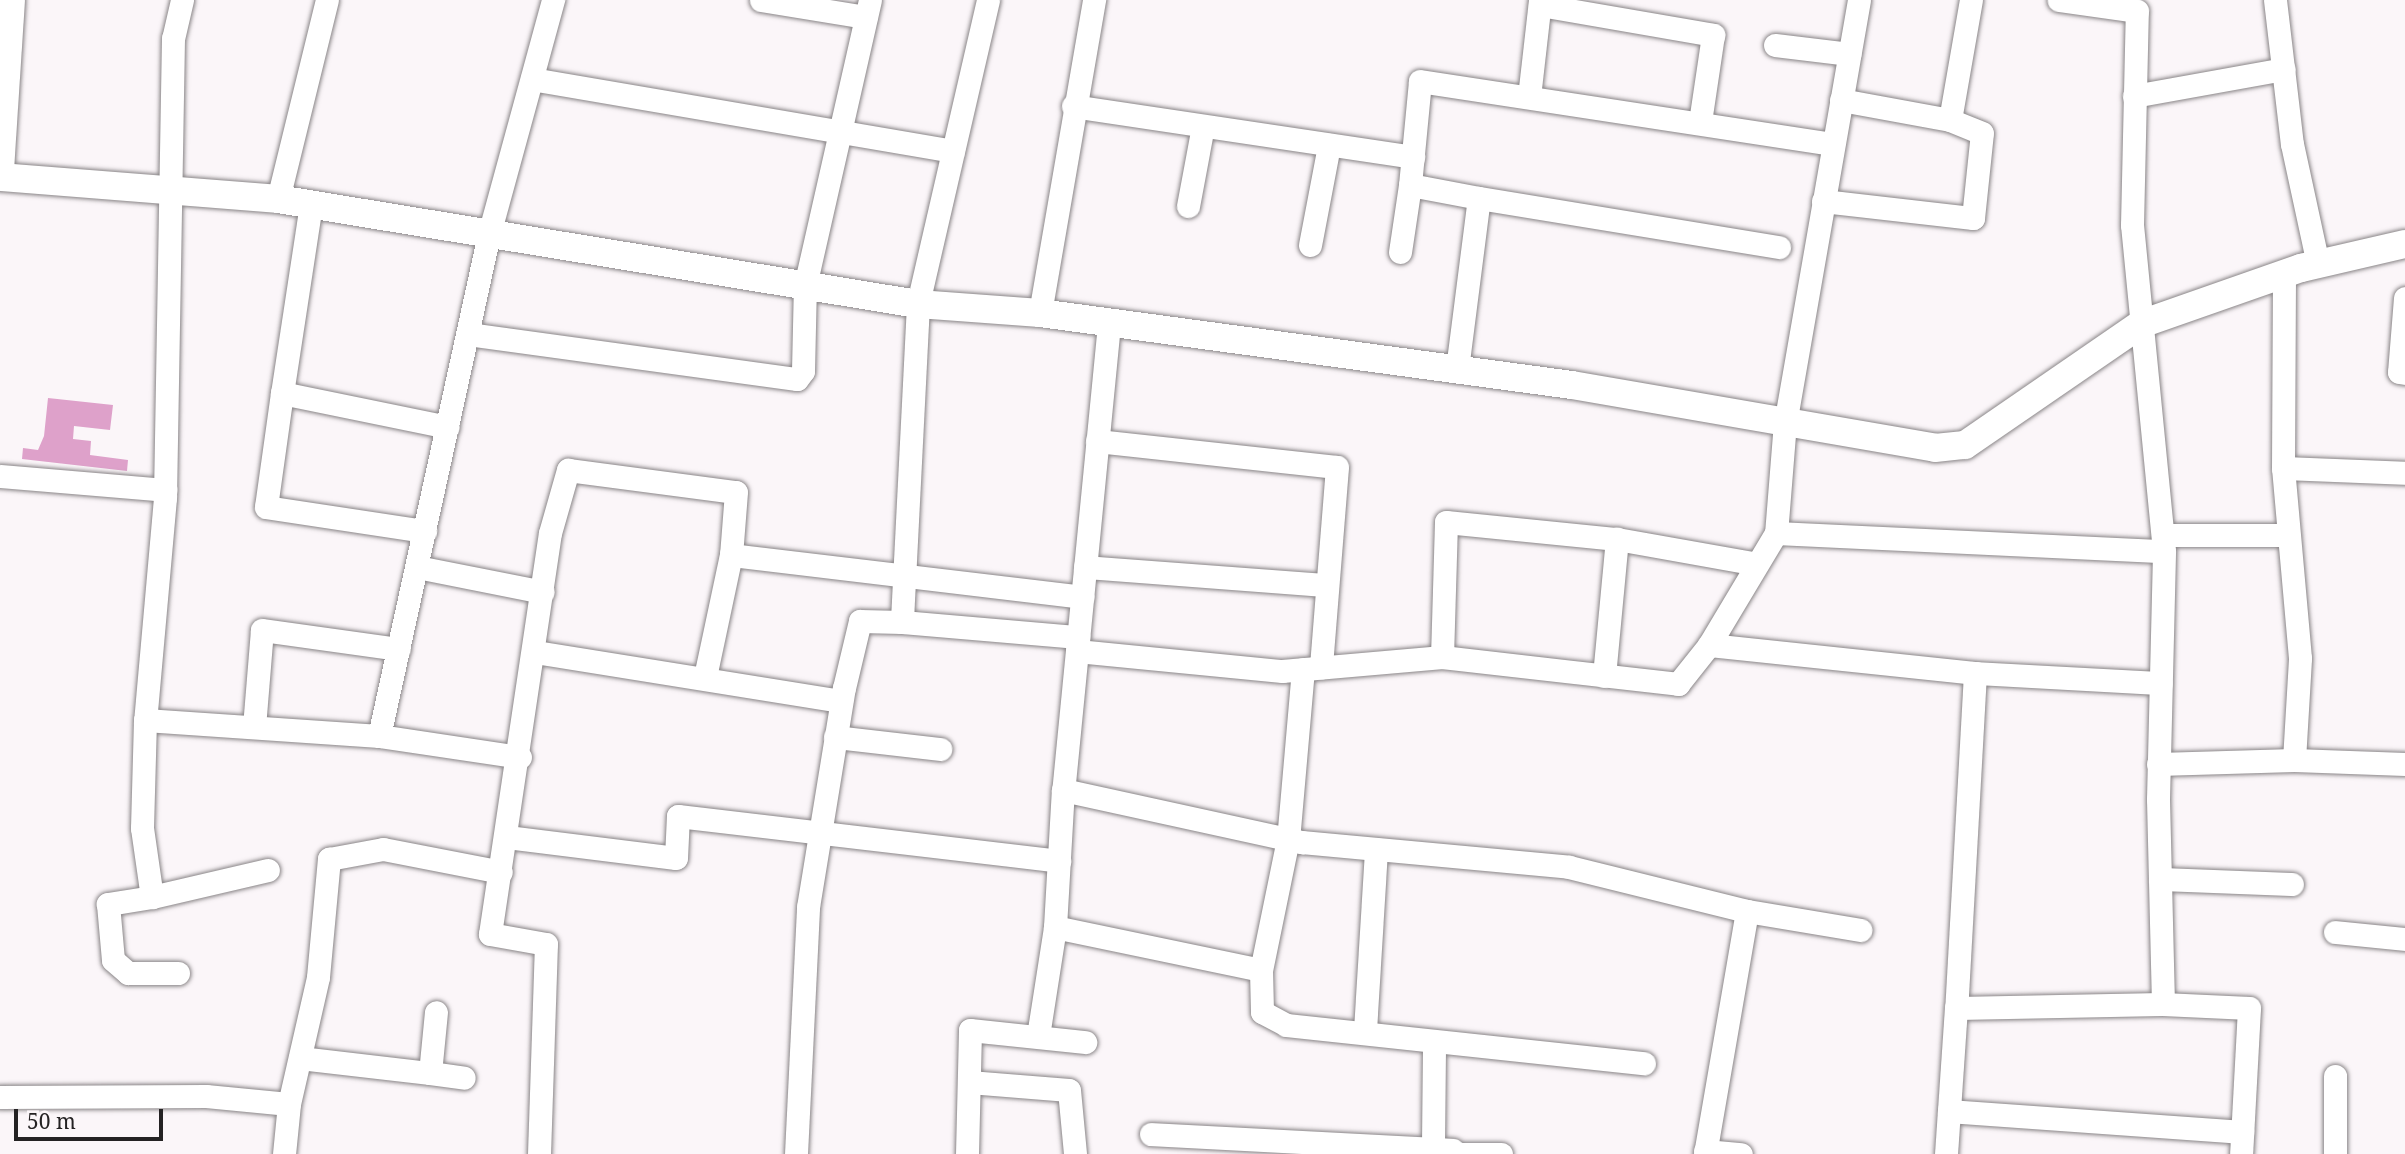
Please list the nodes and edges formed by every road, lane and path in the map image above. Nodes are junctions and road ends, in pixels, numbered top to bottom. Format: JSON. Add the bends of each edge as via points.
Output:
{"nodes":[{"id":1,"x":11,"y":0,"type":"edge"},
{"id":2,"x":182,"y":0,"type":"edge"},
{"id":3,"x":327,"y":0,"type":"edge"},
{"id":4,"x":553,"y":0,"type":"edge"},
{"id":5,"x":988,"y":0,"type":"edge"},
{"id":6,"x":1094,"y":0,"type":"edge"},
{"id":7,"x":1859,"y":0,"type":"edge"},
{"id":8,"x":1970,"y":0,"type":"edge"},
{"id":9,"x":2059,"y":0,"type":"edge"},
{"id":10,"x":2275,"y":0,"type":"edge"},
{"id":11,"x":773,"y":1,"type":"edge"},
{"id":12,"x":1540,"y":2,"type":"edge"},
{"id":13,"x":868,"y":9,"type":"edge"},
{"id":14,"x":1775,"y":45,"type":"dead end"},
{"id":15,"x":1849,"y":54,"type":"junction"},
{"id":16,"x":2284,"y":69,"type":"junction"},
{"id":17,"x":531,"y":79,"type":"junction"},
{"id":18,"x":2134,"y":96,"type":"junction"},
{"id":19,"x":1529,"y":97,"type":"junction"},
{"id":20,"x":1841,"y":100,"type":"junction"},
{"id":21,"x":1073,"y":106,"type":"junction"},
{"id":22,"x":1950,"y":120,"type":"junction"},
{"id":23,"x":1700,"y":122,"type":"junction"},
{"id":24,"x":1203,"y":126,"type":"junction"},
{"id":25,"x":842,"y":128,"type":"junction"},
{"id":26,"x":1833,"y":144,"type":"junction"},
{"id":27,"x":1329,"y":145,"type":"junction"},
{"id":28,"x":953,"y":151,"type":"junction"},
{"id":29,"x":1413,"y":157,"type":"junction"},
{"id":30,"x":0,"y":170,"type":"edge"},
{"id":31,"x":0,"y":177,"type":"edge"},
{"id":32,"x":1410,"y":185,"type":"junction"},
{"id":33,"x":174,"y":191,"type":"junction"},
{"id":34,"x":1479,"y":198,"type":"junction"},
{"id":35,"x":278,"y":199,"type":"junction"},
{"id":36,"x":1823,"y":201,"type":"junction"},
{"id":37,"x":311,"y":204,"type":"junction"},
{"id":38,"x":1188,"y":206,"type":"dead end"},
{"id":39,"x":489,"y":234,"type":"junction"},
{"id":40,"x":2405,"y":244,"type":"edge"},
{"id":41,"x":1310,"y":245,"type":"dead end"},
{"id":42,"x":1779,"y":247,"type":"dead end"},
{"id":43,"x":1400,"y":252,"type":"dead end"},
{"id":44,"x":2318,"y":264,"type":"junction"},
{"id":45,"x":2284,"y":273,"type":"junction"},
{"id":46,"x":805,"y":286,"type":"junction"},
{"id":47,"x":2405,"y":298,"type":"edge"},
{"id":48,"x":918,"y":304,"type":"junction"},
{"id":49,"x":1040,"y":313,"type":"junction"},
{"id":50,"x":1109,"y":324,"type":"junction"},
{"id":51,"x":2141,"y":324,"type":"junction"},
{"id":52,"x":468,"y":334,"type":"junction"},
{"id":53,"x":1457,"y":369,"type":"junction"},
{"id":54,"x":2405,"y":373,"type":"edge"},
{"id":55,"x":282,"y":393,"type":"junction"},
{"id":56,"x":1785,"y":422,"type":"junction"},
{"id":57,"x":449,"y":427,"type":"junction"},
{"id":58,"x":1097,"y":441,"type":"junction"},
{"id":59,"x":2283,"y":468,"type":"junction"},
{"id":60,"x":2405,"y":473,"type":"edge"},
{"id":61,"x":0,"y":476,"type":"edge"},
{"id":62,"x":165,"y":490,"type":"junction"},
{"id":63,"x":425,"y":531,"type":"junction"},
{"id":64,"x":1776,"y":533,"type":"junction"},
{"id":65,"x":2288,"y":535,"type":"junction"},
{"id":66,"x":1617,"y":539,"type":"junction"},
{"id":67,"x":2164,"y":543,"type":"junction"},
{"id":68,"x":732,"y":555,"type":"junction"},
{"id":69,"x":1757,"y":564,"type":"junction"},
{"id":70,"x":1085,"y":566,"type":"junction"},
{"id":71,"x":417,"y":567,"type":"junction"},
{"id":72,"x":907,"y":578,"type":"junction"},
{"id":73,"x":1326,"y":585,"type":"junction"},
{"id":74,"x":542,"y":592,"type":"junction"},
{"id":75,"x":1082,"y":597,"type":"junction"},
{"id":76,"x":902,"y":622,"type":"junction"},
{"id":77,"x":1077,"y":644,"type":"junction"},
{"id":78,"x":1709,"y":645,"type":"junction"},
{"id":79,"x":399,"y":649,"type":"junction"},
{"id":80,"x":535,"y":652,"type":"junction"},
{"id":81,"x":1442,"y":657,"type":"junction"},
{"id":82,"x":1312,"y":668,"type":"junction"},
{"id":83,"x":1975,"y":673,"type":"junction"},
{"id":84,"x":1604,"y":676,"type":"junction"},
{"id":85,"x":705,"y":677,"type":"junction"},
{"id":86,"x":2161,"y":683,"type":"junction"},
{"id":87,"x":841,"y":701,"type":"junction"},
{"id":88,"x":145,"y":720,"type":"junction"},
{"id":89,"x":254,"y":727,"type":"junction"},
{"id":90,"x":379,"y":736,"type":"junction"},
{"id":91,"x":835,"y":737,"type":"junction"},
{"id":92,"x":940,"y":749,"type":"dead end"},
{"id":93,"x":520,"y":757,"type":"junction"},
{"id":94,"x":2294,"y":760,"type":"junction"},
{"id":95,"x":2158,"y":764,"type":"junction"},
{"id":96,"x":2405,"y":764,"type":"edge"},
{"id":97,"x":1063,"y":790,"type":"junction"},
{"id":98,"x":507,"y":837,"type":"junction"},
{"id":99,"x":817,"y":837,"type":"junction"},
{"id":100,"x":1288,"y":839,"type":"junction"},
{"id":101,"x":1376,"y":849,"type":"junction"},
{"id":102,"x":1059,"y":861,"type":"junction"},
{"id":103,"x":268,"y":870,"type":"dead end"},
{"id":104,"x":501,"y":872,"type":"junction"},
{"id":105,"x":2160,"y":879,"type":"junction"},
{"id":106,"x":2291,"y":884,"type":"dead end"},
{"id":107,"x":152,"y":897,"type":"junction"},
{"id":108,"x":1747,"y":911,"type":"junction"},
{"id":109,"x":1055,"y":928,"type":"junction"},
{"id":110,"x":1860,"y":930,"type":"dead end"},
{"id":111,"x":2335,"y":932,"type":"dead end"},
{"id":112,"x":2405,"y":939,"type":"edge"},
{"id":113,"x":1261,"y":970,"type":"junction"},
{"id":114,"x":178,"y":973,"type":"dead end"},
{"id":115,"x":2163,"y":1004,"type":"junction"},
{"id":116,"x":1956,"y":1008,"type":"junction"},
{"id":117,"x":436,"y":1012,"type":"dead end"},
{"id":118,"x":1365,"y":1030,"type":"junction"},
{"id":119,"x":1038,"y":1036,"type":"junction"},
{"id":120,"x":1085,"y":1042,"type":"dead end"},
{"id":121,"x":1434,"y":1043,"type":"junction"},
{"id":122,"x":300,"y":1058,"type":"junction"},
{"id":123,"x":1643,"y":1063,"type":"dead end"},
{"id":124,"x":430,"y":1073,"type":"junction"},
{"id":125,"x":2335,"y":1076,"type":"dead end"},
{"id":126,"x":464,"y":1078,"type":"dead end"},
{"id":127,"x":969,"y":1082,"type":"junction"},
{"id":128,"x":0,"y":1097,"type":"edge"},
{"id":129,"x":289,"y":1104,"type":"junction"},
{"id":130,"x":1949,"y":1111,"type":"junction"},
{"id":131,"x":1151,"y":1134,"type":"dead end"},
{"id":132,"x":2241,"y":1143,"type":"edge"},
{"id":133,"x":1446,"y":1149,"type":"edge"},
{"id":134,"x":1705,"y":1152,"type":"edge"},
{"id":135,"x":284,"y":1154,"type":"edge"},
{"id":136,"x":539,"y":1154,"type":"edge"},
{"id":137,"x":796,"y":1154,"type":"edge"},
{"id":138,"x":967,"y":1154,"type":"edge"},
{"id":139,"x":1075,"y":1154,"type":"edge"},
{"id":140,"x":1502,"y":1154,"type":"edge"},
{"id":141,"x":1741,"y":1154,"type":"edge"},
{"id":142,"x":1947,"y":1154,"type":"edge"},
{"id":143,"x":2335,"y":1154,"type":"edge"}],
"edges":[{"from":1,"to":30,"type":"street"},
{"from":2,"to":33,"type":"street","via":[[173,38]]},
{"from":3,"to":35,"type":"street"},
{"from":4,"to":17,"type":"street"},
{"from":5,"to":28,"type":"street"},
{"from":6,"to":21,"type":"street"},
{"from":7,"to":15,"type":"street"},
{"from":8,"to":22,"type":"street"},
{"from":9,"to":18,"type":"street","via":[[2137,11]]},
{"from":10,"to":16,"type":"street"},
{"from":11,"to":13,"type":"street"},
{"from":12,"to":19,"type":"street"},
{"from":12,"to":23,"type":"street","via":[[1713,35]]},
{"from":13,"to":25,"type":"street"},
{"from":14,"to":15,"type":"street"},
{"from":15,"to":20,"type":"street"},
{"from":16,"to":18,"type":"street"},
{"from":16,"to":44,"type":"street"},
{"from":17,"to":25,"type":"street"},
{"from":17,"to":39,"type":"street"},
{"from":18,"to":51,"type":"street","via":[[2132,225]]},
{"from":19,"to":23,"type":"street"},
{"from":19,"to":29,"type":"street","via":[[1420,81]]},
{"from":20,"to":22,"type":"street"},
{"from":20,"to":26,"type":"street"},
{"from":21,"to":24,"type":"street"},
{"from":21,"to":49,"type":"street"},
{"from":22,"to":36,"type":"street","via":[[1982,133],[1973,218]]},
{"from":23,"to":26,"type":"street"},
{"from":24,"to":27,"type":"street"},
{"from":24,"to":38,"type":"street"},
{"from":25,"to":28,"type":"street"},
{"from":25,"to":46,"type":"street"},
{"from":26,"to":36,"type":"street"},
{"from":27,"to":29,"type":"street"},
{"from":27,"to":41,"type":"street"},
{"from":28,"to":48,"type":"street"},
{"from":29,"to":32,"type":"street"},
{"from":31,"to":33,"type":"street"},
{"from":32,"to":34,"type":"street"},
{"from":32,"to":43,"type":"street"},
{"from":33,"to":35,"type":"street"},
{"from":33,"to":62,"type":"street"},
{"from":34,"to":42,"type":"street"},
{"from":34,"to":53,"type":"street"},
{"from":35,"to":37,"type":"street"},
{"from":36,"to":56,"type":"street"},
{"from":37,"to":39,"type":"street"},
{"from":37,"to":55,"type":"street"},
{"from":39,"to":46,"type":"street"},
{"from":39,"to":52,"type":"street"},
{"from":40,"to":44,"type":"street"},
{"from":44,"to":45,"type":"street"},
{"from":45,"to":51,"type":"street"},
{"from":45,"to":59,"type":"street"},
{"from":46,"to":48,"type":"street"},
{"from":46,"to":52,"type":"street","via":[[803,371],[797,379]]},
{"from":47,"to":54,"type":"street","via":[[2399,372]]},
{"from":48,"to":49,"type":"street"},
{"from":48,"to":72,"type":"street"},
{"from":49,"to":50,"type":"street"},
{"from":50,"to":53,"type":"street"},
{"from":50,"to":58,"type":"street"},
{"from":51,"to":56,"type":"street","via":[[1965,445],[1935,448]]},
{"from":51,"to":67,"type":"street"},
{"from":52,"to":57,"type":"street"},
{"from":53,"to":56,"type":"street"},
{"from":55,"to":57,"type":"street"},
{"from":55,"to":63,"type":"street","via":[[266,507]]},
{"from":56,"to":64,"type":"street"},
{"from":57,"to":63,"type":"street"},
{"from":58,"to":70,"type":"street"},
{"from":58,"to":73,"type":"street","via":[[1337,467]]},
{"from":59,"to":60,"type":"street"},
{"from":59,"to":65,"type":"street"},
{"from":61,"to":62,"type":"street"},
{"from":62,"to":88,"type":"street"},
{"from":63,"to":71,"type":"street"},
{"from":64,"to":67,"type":"street"},
{"from":64,"to":69,"type":"street"},
{"from":65,"to":67,"type":"street"},
{"from":65,"to":94,"type":"street","via":[[2301,658]]},
{"from":66,"to":69,"type":"street"},
{"from":66,"to":81,"type":"street","via":[[1446,522]]},
{"from":66,"to":84,"type":"street"},
{"from":67,"to":86,"type":"street"},
{"from":68,"to":72,"type":"street"},
{"from":68,"to":74,"type":"street","via":[[736,492],[568,470]]},
{"from":68,"to":85,"type":"street"},
{"from":69,"to":78,"type":"street"},
{"from":70,"to":73,"type":"street"},
{"from":70,"to":75,"type":"street"},
{"from":71,"to":74,"type":"street"},
{"from":71,"to":79,"type":"street"},
{"from":72,"to":75,"type":"street"},
{"from":72,"to":76,"type":"street"},
{"from":73,"to":82,"type":"street"},
{"from":74,"to":80,"type":"street"},
{"from":75,"to":77,"type":"street"},
{"from":76,"to":77,"type":"street"},
{"from":76,"to":87,"type":"street","via":[[860,621]]},
{"from":77,"to":82,"type":"street"},
{"from":77,"to":97,"type":"street"},
{"from":78,"to":83,"type":"street"},
{"from":78,"to":84,"type":"street","via":[[1678,684]]},
{"from":79,"to":89,"type":"street","via":[[262,630]]},
{"from":79,"to":90,"type":"street"},
{"from":80,"to":85,"type":"street"},
{"from":80,"to":93,"type":"street"},
{"from":81,"to":82,"type":"street"},
{"from":81,"to":84,"type":"street"},
{"from":82,"to":100,"type":"street"},
{"from":83,"to":86,"type":"street"},
{"from":83,"to":116,"type":"street"},
{"from":85,"to":87,"type":"street"},
{"from":86,"to":95,"type":"street"},
{"from":87,"to":91,"type":"street"},
{"from":88,"to":89,"type":"street"},
{"from":88,"to":107,"type":"street","via":[[142,828]]},
{"from":89,"to":90,"type":"street"},
{"from":90,"to":93,"type":"street"},
{"from":91,"to":92,"type":"street"},
{"from":91,"to":99,"type":"street"},
{"from":93,"to":98,"type":"street"},
{"from":94,"to":95,"type":"street"},
{"from":94,"to":96,"type":"street"},
{"from":95,"to":105,"type":"street"},
{"from":97,"to":100,"type":"street"},
{"from":97,"to":102,"type":"street"},
{"from":98,"to":99,"type":"street","via":[[676,859],[678,816]]},
{"from":98,"to":104,"type":"street"},
{"from":99,"to":102,"type":"street"},
{"from":99,"to":137,"type":"street"},
{"from":100,"to":101,"type":"street"},
{"from":100,"to":113,"type":"street"},
{"from":101,"to":108,"type":"street","via":[[1569,867]]},
{"from":101,"to":118,"type":"street"},
{"from":102,"to":109,"type":"street"},
{"from":103,"to":107,"type":"street"},
{"from":104,"to":122,"type":"street","via":[[383,849],[329,859],[318,977]]},
{"from":104,"to":136,"type":"street","via":[[490,934],[546,944]]},
{"from":105,"to":106,"type":"street"},
{"from":105,"to":115,"type":"street"},
{"from":107,"to":114,"type":"street","via":[[108,904],[113,960],[128,973]]},
{"from":108,"to":110,"type":"street"},
{"from":108,"to":134,"type":"street"},
{"from":109,"to":113,"type":"street"},
{"from":109,"to":119,"type":"street"},
{"from":111,"to":112,"type":"street"},
{"from":113,"to":118,"type":"street","via":[[1258,1001],[1268,1020]]},
{"from":115,"to":116,"type":"street"},
{"from":115,"to":132,"type":"street","via":[[2249,1008]]},
{"from":116,"to":130,"type":"street"},
{"from":117,"to":124,"type":"street"},
{"from":118,"to":121,"type":"street"},
{"from":119,"to":120,"type":"street"},
{"from":119,"to":127,"type":"street","via":[[970,1030]]},
{"from":121,"to":123,"type":"street"},
{"from":121,"to":133,"type":"street"},
{"from":122,"to":124,"type":"street"},
{"from":122,"to":129,"type":"street"},
{"from":124,"to":126,"type":"street"},
{"from":125,"to":143,"type":"street"},
{"from":127,"to":138,"type":"street"},
{"from":127,"to":139,"type":"street","via":[[1069,1090]]},
{"from":128,"to":129,"type":"street","via":[[206,1096]]},
{"from":129,"to":135,"type":"street"},
{"from":130,"to":132,"type":"street"},
{"from":130,"to":142,"type":"street"},
{"from":131,"to":133,"type":"street"},
{"from":133,"to":140,"type":"street"},
{"from":134,"to":141,"type":"street"}]}
